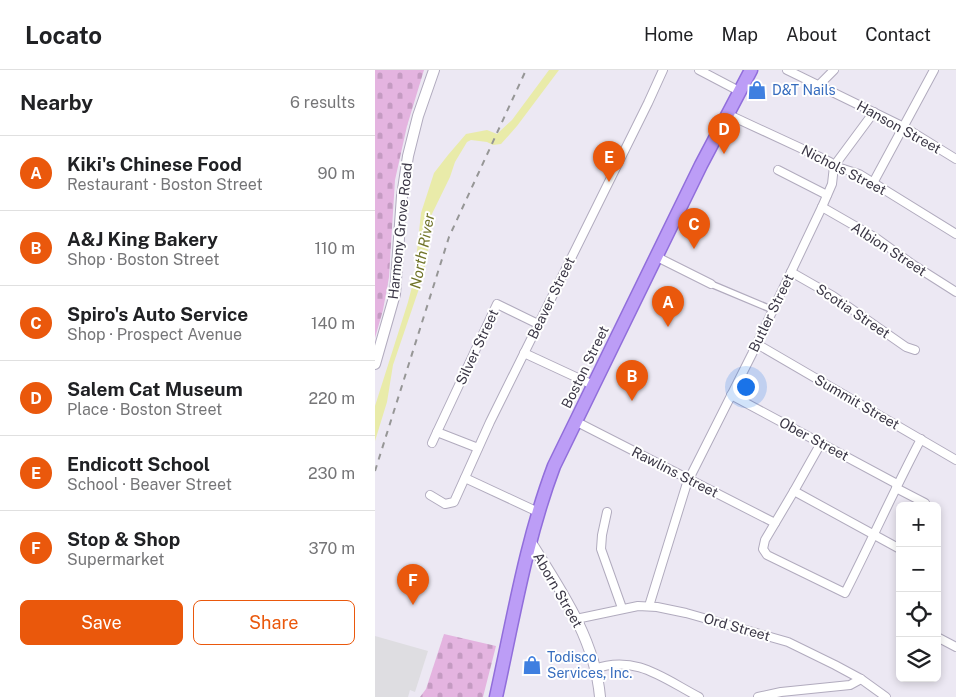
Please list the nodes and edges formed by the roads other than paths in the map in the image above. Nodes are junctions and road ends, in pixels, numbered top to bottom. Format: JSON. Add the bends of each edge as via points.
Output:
{"nodes":[{"id":1,"x":434,"y":70,"type":"edge"},
{"id":2,"x":663,"y":70,"type":"edge"},
{"id":3,"x":699,"y":70,"type":"edge"},
{"id":4,"x":751,"y":70,"type":"edge"},
{"id":5,"x":787,"y":70,"type":"edge"},
{"id":6,"x":834,"y":70,"type":"edge"},
{"id":7,"x":934,"y":70,"type":"edge"},
{"id":8,"x":819,"y":85,"type":"junction"},
{"id":9,"x":739,"y":91,"type":"junction"},
{"id":10,"x":874,"y":112,"type":"junction"},
{"id":11,"x":727,"y":114,"type":"junction"},
{"id":12,"x":905,"y":127,"type":"junction"},
{"id":13,"x":956,"y":159,"type":"edge"},
{"id":14,"x":834,"y":166,"type":"junction"},
{"id":15,"x":778,"y":170,"type":"dead end"},
{"id":16,"x":873,"y":183,"type":"junction"},
{"id":17,"x":827,"y":195,"type":"junction"},
{"id":18,"x":822,"y":206,"type":"junction"},
{"id":19,"x":956,"y":234,"type":"edge"},
{"id":20,"x":657,"y":256,"type":"junction"},
{"id":21,"x":791,"y":272,"type":"junction"},
{"id":22,"x":711,"y":284,"type":"joint"},
{"id":23,"x":956,"y":292,"type":"edge"},
{"id":24,"x":773,"y":310,"type":"junction"},
{"id":25,"x":538,"y":324,"type":"junction"},
{"id":26,"x":757,"y":344,"type":"junction"},
{"id":27,"x":915,"y":350,"type":"dead end"},
{"id":28,"x":524,"y":353,"type":"junction"},
{"id":29,"x":375,"y":364,"type":"edge"},
{"id":30,"x":593,"y":385,"type":"junction"},
{"id":31,"x":731,"y":395,"type":"junction"},
{"id":32,"x":575,"y":421,"type":"junction"},
{"id":33,"x":437,"y":432,"type":"junction"},
{"id":34,"x":921,"y":440,"type":"junction"},
{"id":35,"x":432,"y":443,"type":"dead end"},
{"id":36,"x":821,"y":443,"type":"junction"},
{"id":37,"x":478,"y":448,"type":"junction"},
{"id":38,"x":956,"y":460,"type":"edge"},
{"id":39,"x":465,"y":478,"type":"junction"},
{"id":40,"x":689,"y":478,"type":"junction"},
{"id":41,"x":897,"y":486,"type":"junction"},
{"id":42,"x":794,"y":491,"type":"junction"},
{"id":43,"x":429,"y":495,"type":"dead end"},
{"id":44,"x":923,"y":502,"type":"edge"},
{"id":45,"x":538,"y":512,"type":"junction"},
{"id":46,"x":607,"y":512,"type":"dead end"},
{"id":47,"x":775,"y":523,"type":"junction"},
{"id":48,"x":874,"y":536,"type":"junction"},
{"id":49,"x":530,"y":541,"type":"junction"},
{"id":50,"x":896,"y":547,"type":"edge"},
{"id":51,"x":649,"y":606,"type":"junction"},
{"id":52,"x":622,"y":608,"type":"junction"},
{"id":53,"x":576,"y":619,"type":"junction"},
{"id":54,"x":941,"y":639,"type":"edge"},
{"id":55,"x":956,"y":647,"type":"edge"},
{"id":56,"x":594,"y":668,"type":"junction"},
{"id":57,"x":861,"y":680,"type":"junction"},
{"id":58,"x":496,"y":697,"type":"edge"},
{"id":59,"x":600,"y":697,"type":"edge"},
{"id":60,"x":699,"y":697,"type":"edge"},
{"id":61,"x":758,"y":697,"type":"edge"},
{"id":62,"x":886,"y":697,"type":"edge"}],
"edges":[{"from":1,"to":29,"type":"street","name":"Harmony Grove Road","via":[[408,156],[395,294]]},
{"from":2,"to":25,"type":"street","name":"Beaver Street"},
{"from":3,"to":9,"type":"street"},
{"from":4,"to":9,"type":"main road","name":"Boston Street"},
{"from":5,"to":8,"type":"street","name":"Hanson Street"},
{"from":6,"to":8,"type":"street"},
{"from":7,"to":12,"type":"street"},
{"from":8,"to":10,"type":"street","name":"Hanson Street"},
{"from":9,"to":11,"type":"main road","name":"Boston Street"},
{"from":10,"to":12,"type":"street","name":"Hanson Street"},
{"from":10,"to":14,"type":"street","name":"Butler Street"},
{"from":11,"to":14,"type":"street","name":"Nichols Street"},
{"from":11,"to":20,"type":"main road","name":"Boston Street"},
{"from":12,"to":13,"type":"street","name":"Hanson Street"},
{"from":12,"to":16,"type":"street"},
{"from":14,"to":16,"type":"street","name":"Nichols Street","via":[[859,174]]},
{"from":14,"to":17,"type":"street","name":"Butler Street"},
{"from":15,"to":17,"type":"street"},
{"from":16,"to":19,"type":"street","name":"Nichols Street"},
{"from":17,"to":18,"type":"street","name":"Butler Street"},
{"from":18,"to":21,"type":"street","name":"Butler Street"},
{"from":18,"to":23,"type":"street","name":"Albion Street"},
{"from":20,"to":22,"type":"street"},
{"from":20,"to":30,"type":"main road","name":"Boston Street"},
{"from":21,"to":24,"type":"street","name":"Butler Street"},
{"from":21,"to":27,"type":"street","name":"Scotia Street"},
{"from":22,"to":24,"type":"street"},
{"from":24,"to":26,"type":"street","name":"Butler Street"},
{"from":25,"to":28,"type":"street","name":"Beaver Street"},
{"from":25,"to":33,"type":"street","name":"Silver Street","via":[[497,304]]},
{"from":26,"to":31,"type":"street","name":"Butler Street"},
{"from":26,"to":34,"type":"street","name":"Summit Street"},
{"from":28,"to":30,"type":"street"},
{"from":28,"to":37,"type":"street","name":"Beaver Street"},
{"from":30,"to":32,"type":"main road","name":"Boston Street"},
{"from":31,"to":36,"type":"street","name":"Ober Street"},
{"from":31,"to":40,"type":"street","name":"Butler Street"},
{"from":32,"to":40,"type":"street","name":"Rawlins Street"},
{"from":32,"to":45,"type":"main road","name":"Boston Street","via":[[553,466]]},
{"from":33,"to":35,"type":"street","name":"Silver Street"},
{"from":33,"to":37,"type":"street"},
{"from":34,"to":38,"type":"street","name":"Summit Street"},
{"from":34,"to":41,"type":"street"},
{"from":36,"to":41,"type":"street","name":"Ober Street"},
{"from":36,"to":42,"type":"street"},
{"from":37,"to":39,"type":"street","name":"Beaver Street"},
{"from":39,"to":43,"type":"street","name":"Beaver Street","via":[[451,504]]},
{"from":39,"to":45,"type":"street"},
{"from":40,"to":47,"type":"street","name":"Rawlins Street"},
{"from":40,"to":51,"type":"street","name":"Butler Street"},
{"from":41,"to":44,"type":"street","name":"Ober Street"},
{"from":41,"to":48,"type":"street"},
{"from":42,"to":47,"type":"street"},
{"from":42,"to":48,"type":"street"},
{"from":45,"to":49,"type":"main road","name":"Boston Street"},
{"from":46,"to":52,"type":"street","via":[[601,549]]},
{"from":47,"to":48,"type":"street","via":[[765,540],[763,550],[767,555],[845,592]]},
{"from":48,"to":50,"type":"street"},
{"from":49,"to":53,"type":"street","name":"Aborn Street"},
{"from":49,"to":58,"type":"main road","name":"Boston Street"},
{"from":51,"to":52,"type":"street","name":"Ord Street"},
{"from":51,"to":57,"type":"street","name":"Ord Street","via":[[686,613],[788,642]]},
{"from":52,"to":53,"type":"street","name":"Ord Street"},
{"from":53,"to":56,"type":"street","name":"Aborn Street"},
{"from":54,"to":55,"type":"street"},
{"from":56,"to":59,"type":"street","name":"Aborn Street"},
{"from":56,"to":60,"type":"street","via":[[621,663],[639,666]]},
{"from":57,"to":61,"type":"street","via":[[850,685]]},
{"from":57,"to":62,"type":"street","name":"Ord Street"}]}
